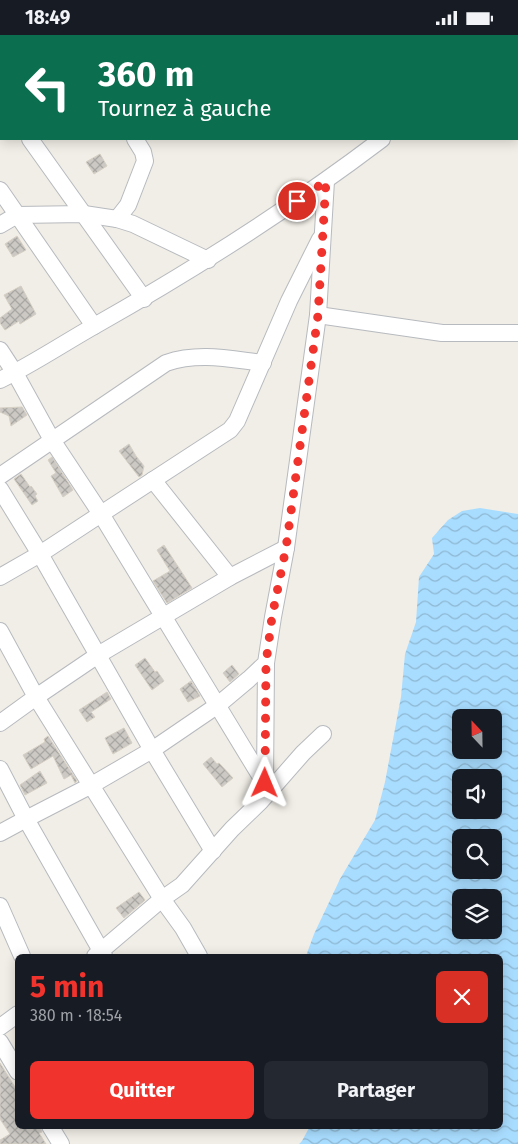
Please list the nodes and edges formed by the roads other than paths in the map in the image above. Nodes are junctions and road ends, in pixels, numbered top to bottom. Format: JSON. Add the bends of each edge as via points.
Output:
{"nodes":[{"id":1,"x":31,"y":140,"type":"edge"},
{"id":2,"x":135,"y":140,"type":"edge"},
{"id":3,"x":381,"y":140,"type":"edge"},
{"id":4,"x":326,"y":181,"type":"junction"},
{"id":5,"x":0,"y":190,"type":"edge"},
{"id":6,"x":84,"y":214,"type":"junction"},
{"id":7,"x":17,"y":215,"type":"junction"},
{"id":8,"x":117,"y":219,"type":"junction"},
{"id":9,"x":0,"y":225,"type":"edge"},
{"id":10,"x":323,"y":234,"type":"junction"},
{"id":11,"x":208,"y":260,"type":"junction"},
{"id":12,"x":144,"y":299,"type":"junction"},
{"id":13,"x":318,"y":315,"type":"junction"},
{"id":14,"x":94,"y":326,"type":"junction"},
{"id":15,"x":518,"y":333,"type":"edge"},
{"id":16,"x":0,"y":349,"type":"edge"},
{"id":17,"x":263,"y":363,"type":"junction"},
{"id":18,"x":7,"y":376,"type":"edge"},
{"id":19,"x":52,"y":439,"type":"junction"},
{"id":20,"x":0,"y":476,"type":"edge"},
{"id":21,"x":153,"y":480,"type":"junction"},
{"id":22,"x":0,"y":489,"type":"edge"},
{"id":23,"x":101,"y":514,"type":"junction"},
{"id":24,"x":286,"y":548,"type":"junction"},
{"id":25,"x":40,"y":554,"type":"junction"},
{"id":26,"x":0,"y":577,"type":"edge"},
{"id":27,"x":230,"y":577,"type":"junction"},
{"id":28,"x":164,"y":616,"type":"junction"},
{"id":29,"x":0,"y":631,"type":"edge"},
{"id":30,"x":98,"y":655,"type":"junction"},
{"id":31,"x":266,"y":663,"type":"junction"},
{"id":32,"x":36,"y":697,"type":"junction"},
{"id":33,"x":218,"y":705,"type":"junction"},
{"id":34,"x":0,"y":723,"type":"edge"},
{"id":35,"x":322,"y":734,"type":"dead end"},
{"id":36,"x":152,"y":750,"type":"junction"},
{"id":37,"x":0,"y":769,"type":"edge"},
{"id":38,"x":90,"y":786,"type":"junction"},
{"id":39,"x":268,"y":787,"type":"junction"},
{"id":40,"x":26,"y":819,"type":"junction"},
{"id":41,"x":0,"y":833,"type":"edge"},
{"id":42,"x":213,"y":851,"type":"junction"},
{"id":43,"x":162,"y":899,"type":"junction"},
{"id":44,"x":0,"y":907,"type":"edge"},
{"id":45,"x":21,"y":954,"type":"edge"},
{"id":46,"x":99,"y":954,"type":"edge"},
{"id":47,"x":101,"y":954,"type":"edge"},
{"id":48,"x":198,"y":954,"type":"edge"},
{"id":49,"x":15,"y":1016,"type":"edge"},
{"id":50,"x":0,"y":1027,"type":"edge"},
{"id":51,"x":0,"y":1042,"type":"edge"},
{"id":52,"x":15,"y":1066,"type":"edge"},
{"id":53,"x":52,"y":1129,"type":"edge"},
{"id":54,"x":61,"y":1144,"type":"edge"}],
"edges":[{"from":1,"to":6,"type":"street"},
{"from":2,"to":8,"type":"street","via":[[145,161],[128,205]]},
{"from":3,"to":4,"type":"street"},
{"from":4,"to":10,"type":"street"},
{"from":4,"to":11,"type":"street"},
{"from":5,"to":7,"type":"street"},
{"from":6,"to":7,"type":"street"},
{"from":6,"to":8,"type":"street"},
{"from":6,"to":12,"type":"street"},
{"from":7,"to":9,"type":"street"},
{"from":7,"to":14,"type":"street"},
{"from":8,"to":11,"type":"street"},
{"from":10,"to":13,"type":"street"},
{"from":10,"to":17,"type":"street","via":[[289,301]]},
{"from":11,"to":12,"type":"street"},
{"from":12,"to":14,"type":"street"},
{"from":13,"to":15,"type":"street","via":[[442,333]]},
{"from":13,"to":24,"type":"street"},
{"from":14,"to":18,"type":"street"},
{"from":16,"to":18,"type":"street"},
{"from":17,"to":19,"type":"street","via":[[195,356],[166,363]]},
{"from":17,"to":21,"type":"street","via":[[230,430]]},
{"from":18,"to":19,"type":"street"},
{"from":19,"to":20,"type":"street"},
{"from":19,"to":23,"type":"street"},
{"from":21,"to":23,"type":"street"},
{"from":21,"to":27,"type":"street"},
{"from":22,"to":25,"type":"street"},
{"from":23,"to":25,"type":"street"},
{"from":23,"to":28,"type":"street"},
{"from":24,"to":27,"type":"street"},
{"from":24,"to":31,"type":"street"},
{"from":25,"to":26,"type":"street"},
{"from":25,"to":30,"type":"street"},
{"from":27,"to":28,"type":"street"},
{"from":28,"to":30,"type":"street"},
{"from":28,"to":33,"type":"street"},
{"from":29,"to":32,"type":"street"},
{"from":30,"to":32,"type":"street"},
{"from":30,"to":36,"type":"street"},
{"from":31,"to":33,"type":"street"},
{"from":31,"to":39,"type":"street"},
{"from":32,"to":34,"type":"street"},
{"from":32,"to":38,"type":"street"},
{"from":33,"to":36,"type":"street"},
{"from":33,"to":39,"type":"street"},
{"from":35,"to":39,"type":"street"},
{"from":36,"to":38,"type":"street"},
{"from":36,"to":42,"type":"street"},
{"from":37,"to":40,"type":"street"},
{"from":38,"to":40,"type":"street"},
{"from":38,"to":43,"type":"street"},
{"from":39,"to":42,"type":"street"},
{"from":40,"to":41,"type":"street"},
{"from":40,"to":46,"type":"street"},
{"from":42,"to":43,"type":"street","via":[[182,885]]},
{"from":43,"to":47,"type":"street"},
{"from":43,"to":48,"type":"street"},
{"from":44,"to":45,"type":"street"},
{"from":49,"to":50,"type":"street"},
{"from":51,"to":52,"type":"street"},
{"from":53,"to":54,"type":"street"}]}
